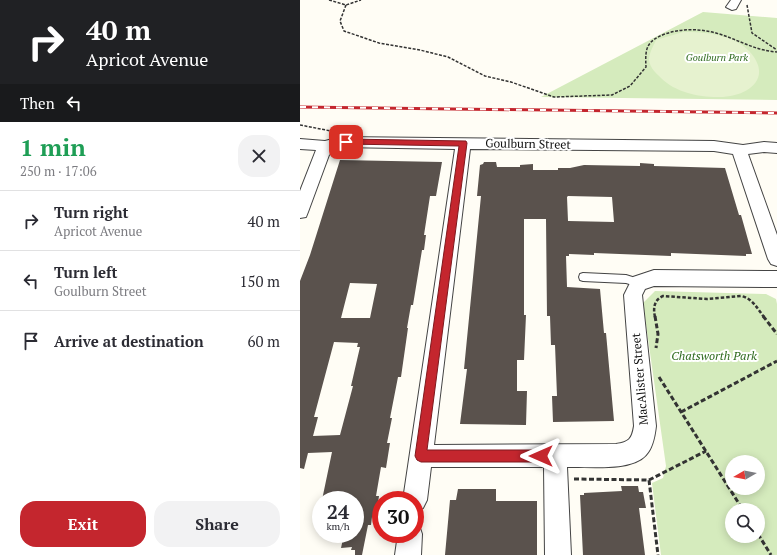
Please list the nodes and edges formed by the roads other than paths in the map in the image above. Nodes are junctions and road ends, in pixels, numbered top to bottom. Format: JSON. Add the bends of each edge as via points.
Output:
{"nodes":[{"id":1,"x":463,"y":143,"type":"junction"},
{"id":2,"x":300,"y":144,"type":"edge"},
{"id":3,"x":327,"y":148,"type":"junction"},
{"id":4,"x":777,"y":148,"type":"edge"},
{"id":5,"x":740,"y":153,"type":"junction"},
{"id":6,"x":300,"y":212,"type":"edge"},
{"id":7,"x":777,"y":259,"type":"edge"},
{"id":8,"x":583,"y":277,"type":"dead end"},
{"id":9,"x":777,"y":279,"type":"edge"},
{"id":10,"x":639,"y":283,"type":"junction"},
{"id":11,"x":421,"y":456,"type":"junction"},
{"id":12,"x":556,"y":456,"type":"junction"},
{"id":13,"x":416,"y":491,"type":"edge"},
{"id":14,"x":409,"y":543,"type":"edge"},
{"id":15,"x":408,"y":555,"type":"edge"},
{"id":16,"x":558,"y":555,"type":"edge"}],
"edges":[{"from":1,"to":3,"type":"street","name":"Goulburn Street","via":[[346,142],[335,143]]},
{"from":1,"to":5,"type":"street","name":"Goulburn Street","via":[[706,147],[727,154]]},
{"from":1,"to":11,"type":"street"},
{"from":2,"to":3,"type":"street","name":"Goulburn Street"},
{"from":3,"to":6,"type":"street","via":[[322,153]]},
{"from":4,"to":5,"type":"street","name":"Goulburn Street"},
{"from":5,"to":7,"type":"street"},
{"from":8,"to":10,"type":"lane","via":[[626,279]]},
{"from":9,"to":10,"type":"street","via":[[654,278]]},
{"from":10,"to":12,"type":"street","name":"MacAlister Street","via":[[633,295],[645,415],[640,447],[628,454]]},
{"from":11,"to":12,"type":"street","name":"MacAlister Street"},
{"from":11,"to":13,"type":"street"},
{"from":12,"to":16,"type":"street"},
{"from":14,"to":15,"type":"street"}]}
